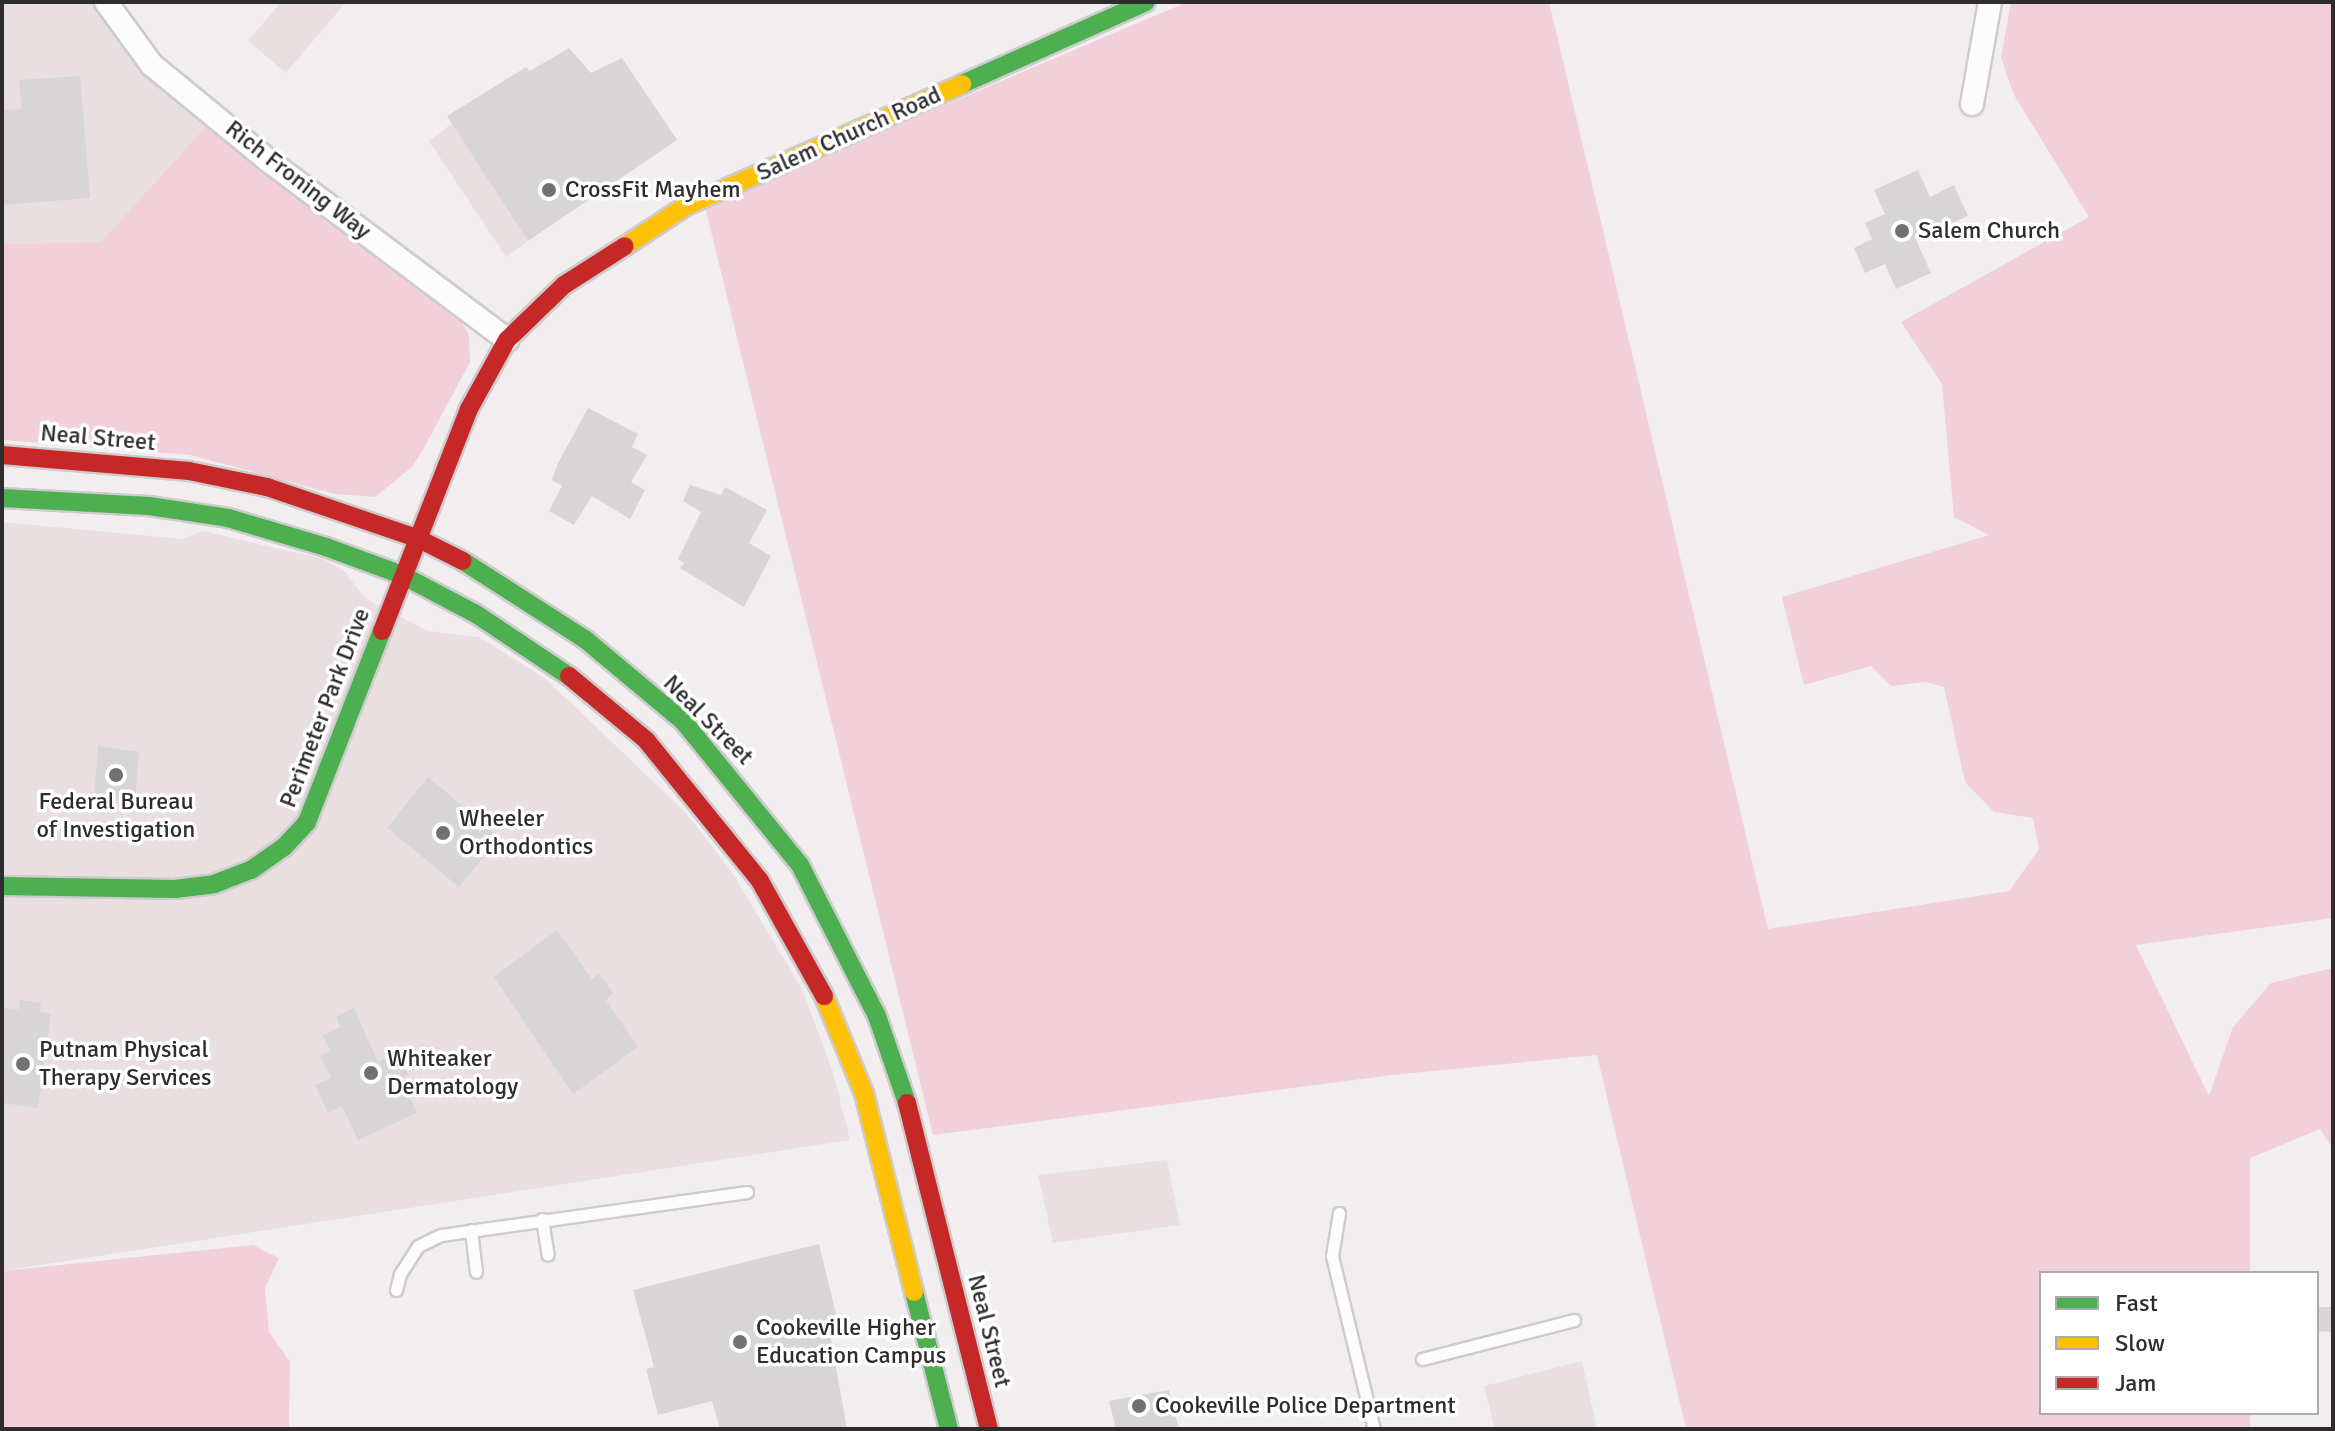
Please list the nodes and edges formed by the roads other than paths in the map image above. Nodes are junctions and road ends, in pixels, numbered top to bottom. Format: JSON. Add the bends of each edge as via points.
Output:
{"nodes":[{"id":1,"x":106,"y":2,"type":"edge"},
{"id":2,"x":1146,"y":2,"type":"edge"},
{"id":3,"x":1990,"y":2,"type":"edge"},
{"id":4,"x":1972,"y":104,"type":"dead end"},
{"id":5,"x":507,"y":340,"type":"junction"},
{"id":6,"x":2,"y":455,"type":"edge"},
{"id":7,"x":2,"y":498,"type":"edge"},
{"id":8,"x":417,"y":538,"type":"junction"},
{"id":9,"x":402,"y":575,"type":"junction"},
{"id":10,"x":751,"y":799,"type":"junction"},
{"id":11,"x":717,"y":822,"type":"junction"},
{"id":12,"x":2,"y":886,"type":"edge"},
{"id":13,"x":747,"y":1192,"type":"dead end"},
{"id":14,"x":1339,"y":1213,"type":"dead end"},
{"id":15,"x":542,"y":1219,"type":"junction"},
{"id":16,"x":471,"y":1230,"type":"junction"},
{"id":17,"x":548,"y":1255,"type":"dead end"},
{"id":18,"x":476,"y":1272,"type":"dead end"},
{"id":19,"x":396,"y":1290,"type":"dead end"},
{"id":20,"x":1574,"y":1320,"type":"dead end"},
{"id":21,"x":1422,"y":1359,"type":"dead end"},
{"id":22,"x":949,"y":1429,"type":"edge"},
{"id":23,"x":989,"y":1429,"type":"edge"},
{"id":24,"x":1374,"y":1429,"type":"edge"}],
"edges":[{"from":1,"to":5,"type":"street","name":"Rich Froning Way","via":[[152,65],[269,161]]},
{"from":2,"to":5,"type":"main road","name":"Salem Church Road","via":[[686,206],[564,285]]},
{"from":3,"to":4,"type":"street"},
{"from":5,"to":8,"type":"main road","name":"Salem Church Road","via":[[469,409]]},
{"from":6,"to":8,"type":"main road","name":"Neal Street","via":[[189,471],[267,487]]},
{"from":7,"to":9,"type":"main road","via":[[149,506],[228,518]]},
{"from":8,"to":9,"type":"main road","name":"Salem Church Road"},
{"from":8,"to":10,"type":"main road","name":"Neal Street","via":[[455,556],[586,640],[683,721]]},
{"from":9,"to":11,"type":"main road","via":[[564,671],[646,740]]},
{"from":9,"to":12,"type":"main road","name":"Perimeter Park Drive","via":[[307,822],[284,847],[251,870],[175,889]]},
{"from":10,"to":11,"type":"main road"},
{"from":10,"to":23,"type":"main road","name":"Neal Street","via":[[800,865],[877,1016],[920,1142]]},
{"from":11,"to":22,"type":"main road","via":[[805,955],[864,1093]]},
{"from":13,"to":15,"type":"lane"},
{"from":14,"to":24,"type":"lane","via":[[1332,1256]]},
{"from":15,"to":16,"type":"lane"},
{"from":15,"to":17,"type":"lane"},
{"from":16,"to":18,"type":"lane"},
{"from":16,"to":19,"type":"lane","via":[[418,1246]]},
{"from":20,"to":21,"type":"lane"}]}
